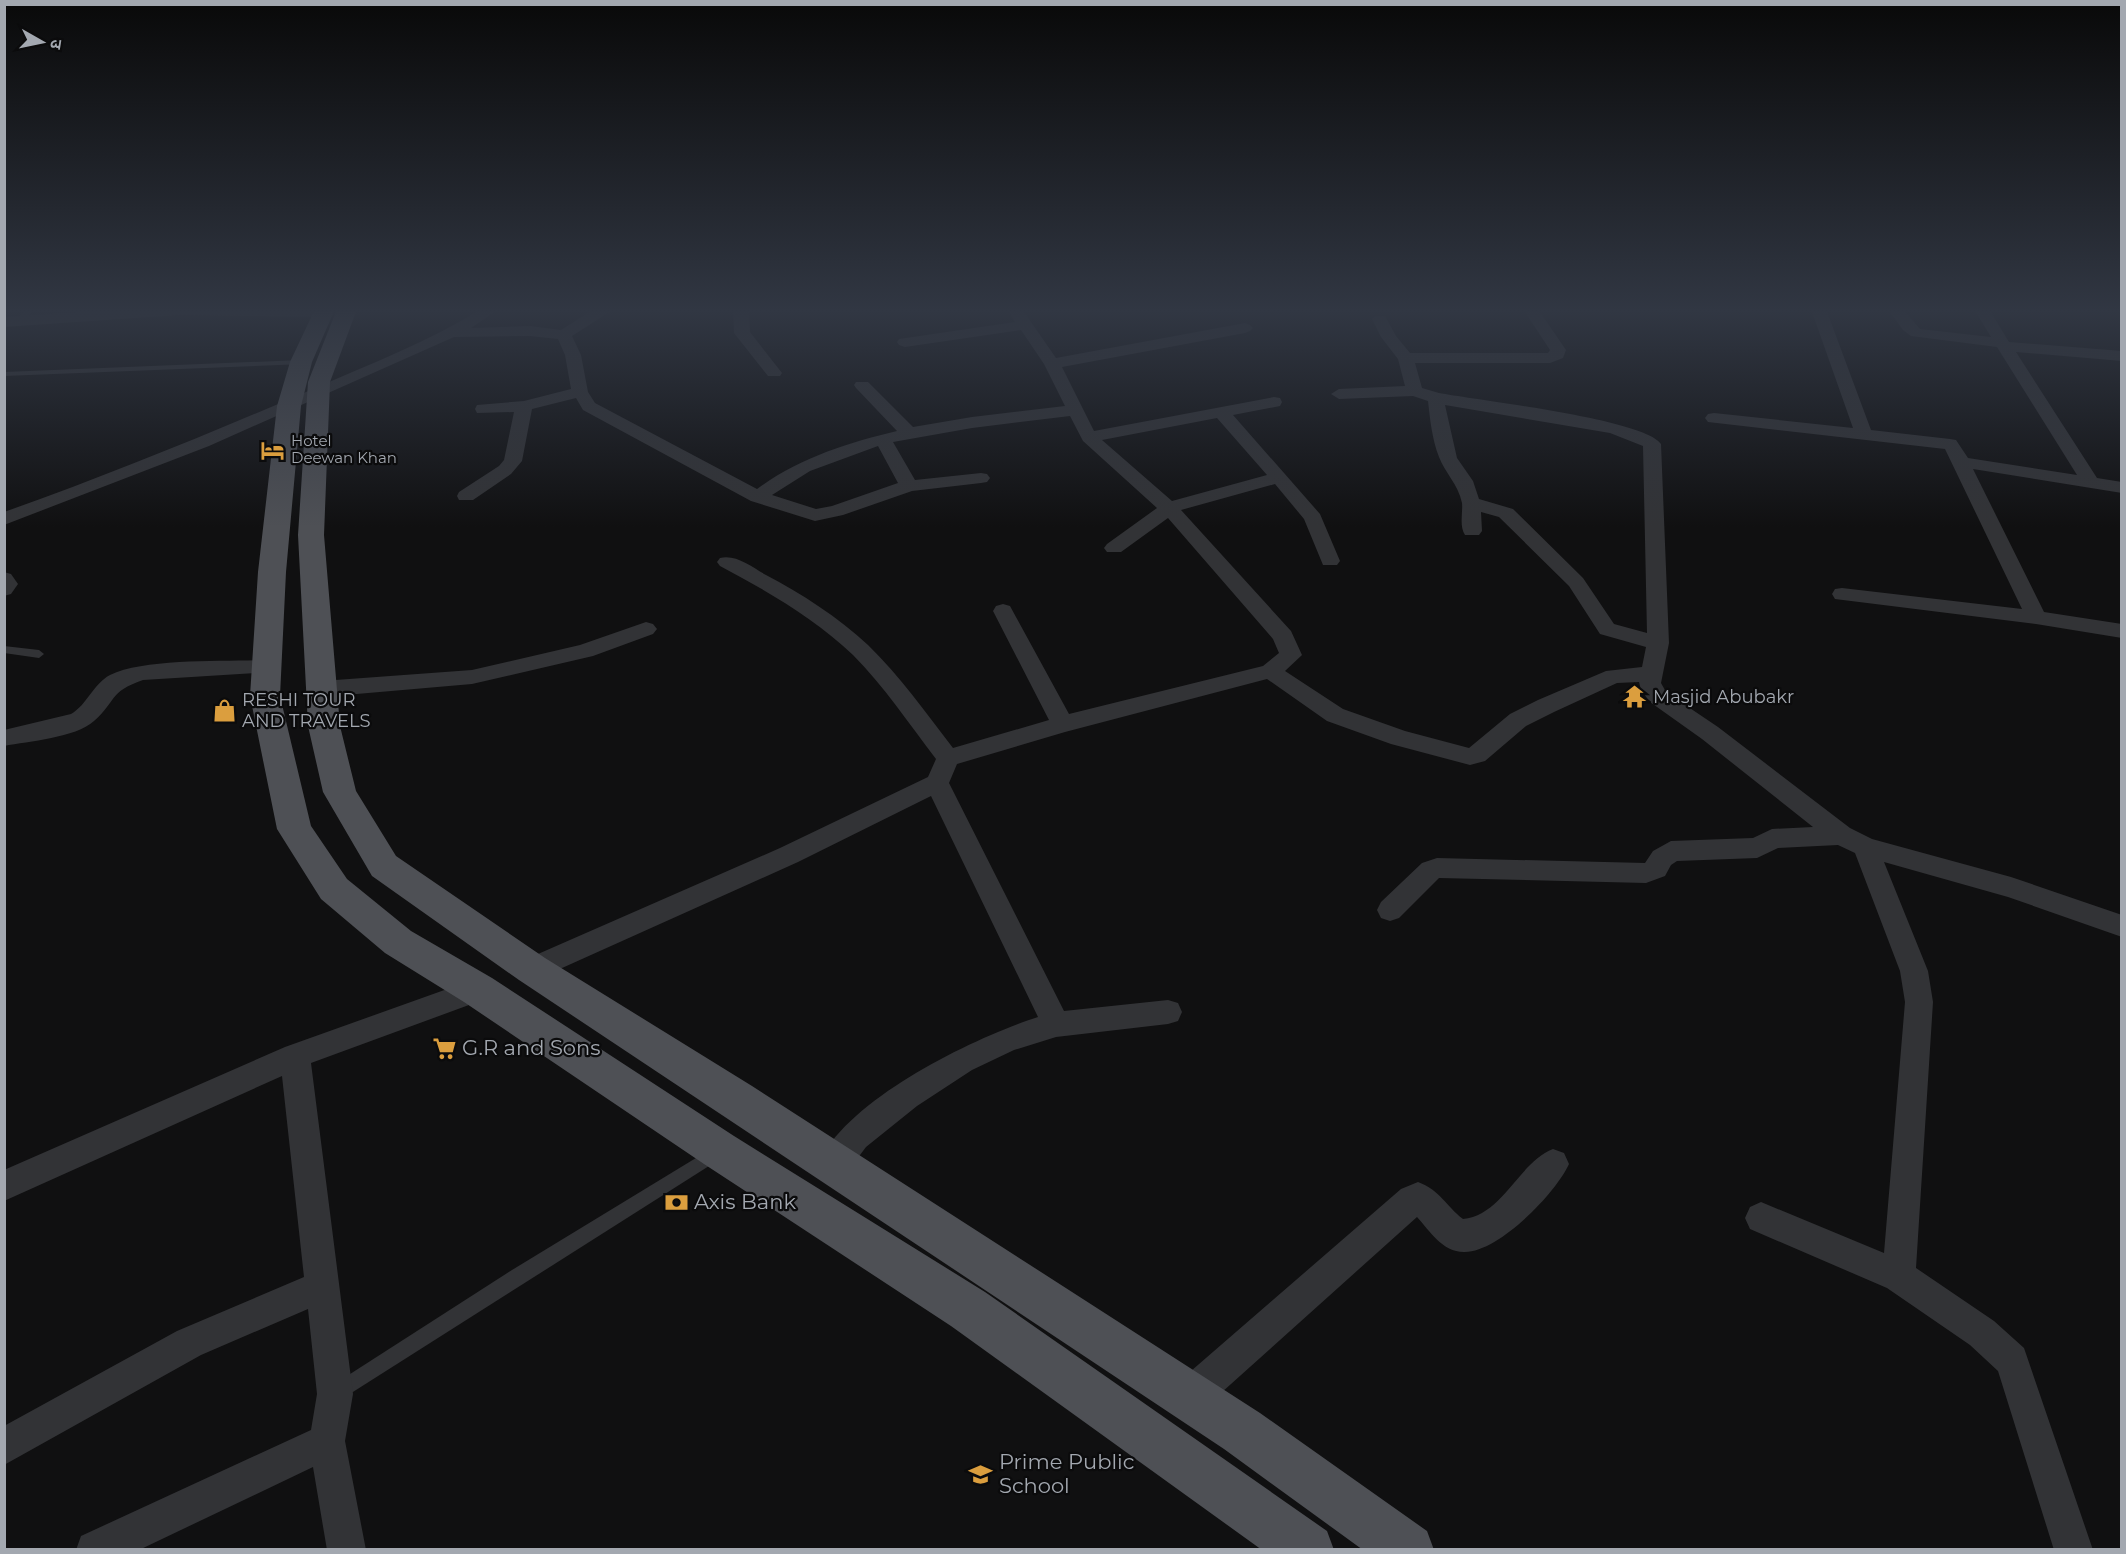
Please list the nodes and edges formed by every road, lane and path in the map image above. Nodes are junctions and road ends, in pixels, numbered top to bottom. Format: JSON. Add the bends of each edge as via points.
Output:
{"nodes":[{"id":1,"x":177,"y":382,"type":"edge"},
{"id":2,"x":318,"y":382,"type":"edge"},
{"id":3,"x":319,"y":382,"type":"edge"},
{"id":4,"x":578,"y":382,"type":"edge"},
{"id":5,"x":1061,"y":382,"type":"edge"},
{"id":6,"x":1412,"y":382,"type":"edge"},
{"id":7,"x":1844,"y":382,"type":"edge"},
{"id":8,"x":2026,"y":382,"type":"edge"},
{"id":9,"x":862,"y":385,"type":"dead end"},
{"id":10,"x":303,"y":387,"type":"junction"},
{"id":11,"x":1414,"y":391,"type":"junction"},
{"id":12,"x":580,"y":392,"type":"junction"},
{"id":13,"x":1339,"y":394,"type":"dead end"},
{"id":14,"x":1436,"y":398,"type":"junction"},
{"id":15,"x":1274,"y":402,"type":"dead end"},
{"id":16,"x":524,"y":406,"type":"junction"},
{"id":17,"x":483,"y":409,"type":"dead end"},
{"id":18,"x":1075,"y":410,"type":"junction"},
{"id":19,"x":1221,"y":412,"type":"junction"},
{"id":20,"x":1714,"y":418,"type":"dead end"},
{"id":21,"x":1863,"y":433,"type":"junction"},
{"id":22,"x":910,"y":434,"type":"junction"},
{"id":23,"x":1089,"y":437,"type":"junction"},
{"id":24,"x":884,"y":440,"type":"junction"},
{"id":25,"x":1961,"y":462,"type":"junction"},
{"id":26,"x":1279,"y":477,"type":"junction"},
{"id":27,"x":981,"y":478,"type":"dead end"},
{"id":28,"x":2090,"y":482,"type":"junction"},
{"id":29,"x":909,"y":486,"type":"junction"},
{"id":30,"x":2121,"y":488,"type":"edge"},
{"id":31,"x":79,"y":492,"type":"junction"},
{"id":32,"x":466,"y":496,"type":"dead end"},
{"id":33,"x":758,"y":497,"type":"junction"},
{"id":34,"x":4,"y":502,"type":"edge"},
{"id":35,"x":1471,"y":503,"type":"junction"},
{"id":36,"x":1169,"y":508,"type":"junction"},
{"id":37,"x":4,"y":519,"type":"edge"},
{"id":38,"x":1472,"y":531,"type":"dead end"},
{"id":39,"x":1114,"y":548,"type":"dead end"},
{"id":40,"x":1330,"y":561,"type":"dead end"},
{"id":41,"x":727,"y":562,"type":"dead end"},
{"id":42,"x":4,"y":578,"type":"edge"},
{"id":43,"x":4,"y":590,"type":"edge"},
{"id":44,"x":1842,"y":594,"type":"dead end"},
{"id":45,"x":1003,"y":611,"type":"dead end"},
{"id":46,"x":2036,"y":617,"type":"junction"},
{"id":47,"x":646,"y":629,"type":"dead end"},
{"id":48,"x":2121,"y":631,"type":"edge"},
{"id":49,"x":1658,"y":643,"type":"junction"},
{"id":50,"x":4,"y":649,"type":"edge"},
{"id":51,"x":39,"y":654,"type":"dead end"},
{"id":52,"x":266,"y":667,"type":"junction"},
{"id":53,"x":1270,"y":671,"type":"junction"},
{"id":54,"x":1652,"y":674,"type":"junction"},
{"id":55,"x":322,"y":689,"type":"junction"},
{"id":56,"x":1063,"y":724,"type":"junction"},
{"id":57,"x":4,"y":738,"type":"edge"},
{"id":58,"x":948,"y":758,"type":"junction"},
{"id":59,"x":937,"y":783,"type":"junction"},
{"id":60,"x":1853,"y":841,"type":"junction"},
{"id":61,"x":1390,"y":910,"type":"dead end"},
{"id":62,"x":2121,"y":926,"type":"edge"},
{"id":63,"x":532,"y":969,"type":"junction"},
{"id":64,"x":478,"y":990,"type":"junction"},
{"id":65,"x":1168,"y":1012,"type":"dead end"},
{"id":66,"x":1056,"y":1024,"type":"junction"},
{"id":67,"x":295,"y":1056,"type":"junction"},
{"id":68,"x":719,"y":1150,"type":"junction"},
{"id":69,"x":834,"y":1164,"type":"junction"},
{"id":70,"x":1552,"y":1164,"type":"dead end"},
{"id":71,"x":4,"y":1186,"type":"edge"},
{"id":72,"x":1761,"y":1218,"type":"dead end"},
{"id":73,"x":1899,"y":1276,"type":"junction"},
{"id":74,"x":322,"y":1286,"type":"junction"},
{"id":75,"x":335,"y":1394,"type":"junction"},
{"id":76,"x":1189,"y":1396,"type":"junction"},
{"id":77,"x":327,"y":1441,"type":"junction"},
{"id":78,"x":4,"y":1447,"type":"edge"},
{"id":79,"x":1281,"y":1542,"type":"edge"},
{"id":80,"x":94,"y":1550,"type":"edge"},
{"id":81,"x":347,"y":1550,"type":"edge"},
{"id":82,"x":1408,"y":1550,"type":"edge"},
{"id":83,"x":2074,"y":1550,"type":"edge"}],
"edges":[{"from":1,"to":10,"type":"lane"},
{"from":2,"to":10,"type":"street"},
{"from":3,"to":10,"type":"main road"},
{"from":4,"to":12,"type":"street"},
{"from":5,"to":18,"type":"street"},
{"from":6,"to":11,"type":"street"},
{"from":7,"to":21,"type":"street"},
{"from":8,"to":28,"type":"street"},
{"from":9,"to":22,"type":"street"},
{"from":10,"to":31,"type":"street"},
{"from":10,"to":52,"type":"main road","via":[[272,572]]},
{"from":10,"to":55,"type":"main road"},
{"from":11,"to":13,"type":"street"},
{"from":11,"to":14,"type":"street"},
{"from":12,"to":16,"type":"street"},
{"from":12,"to":33,"type":"street","via":[[589,406]]},
{"from":14,"to":35,"type":"street","via":[[1448,458],[1464,481]]},
{"from":14,"to":49,"type":"street","via":[[1613,428],[1652,444]]},
{"from":15,"to":19,"type":"street"},
{"from":16,"to":17,"type":"street"},
{"from":16,"to":32,"type":"street","via":[[513,461]]},
{"from":18,"to":22,"type":"street"},
{"from":18,"to":23,"type":"street"},
{"from":19,"to":23,"type":"street"},
{"from":19,"to":26,"type":"street"},
{"from":20,"to":21,"type":"street"},
{"from":21,"to":25,"type":"street","via":[[1950,444]]},
{"from":22,"to":24,"type":"street"},
{"from":23,"to":36,"type":"street"},
{"from":24,"to":29,"type":"street"},
{"from":24,"to":33,"type":"street","via":[[814,462]]},
{"from":25,"to":28,"type":"street"},
{"from":25,"to":46,"type":"street"},
{"from":26,"to":36,"type":"street"},
{"from":26,"to":40,"type":"street","via":[[1313,518]]},
{"from":27,"to":29,"type":"street"},
{"from":28,"to":30,"type":"street"},
{"from":29,"to":33,"type":"street","via":[[824,514],[803,512]]},
{"from":31,"to":34,"type":"street"},
{"from":31,"to":37,"type":"street"},
{"from":35,"to":38,"type":"street"},
{"from":35,"to":49,"type":"street","via":[[1506,513],[1576,582],[1607,629]]},
{"from":36,"to":39,"type":"street"},
{"from":36,"to":53,"type":"street","via":[[1283,636],[1291,655]]},
{"from":41,"to":58,"type":"street","via":[[782,590],[862,652]]},
{"from":42,"to":43,"type":"street","via":[[8,584]]},
{"from":44,"to":46,"type":"street"},
{"from":45,"to":56,"type":"street"},
{"from":46,"to":48,"type":"street"},
{"from":47,"to":55,"type":"street","via":[[585,651],[472,677]]},
{"from":49,"to":54,"type":"street"},
{"from":50,"to":51,"type":"lane"},
{"from":52,"to":57,"type":"street","via":[[142,673],[117,681],[79,720]]},
{"from":52,"to":64,"type":"main road","via":[[265,696],[294,829],[334,889],[398,942]]},
{"from":53,"to":54,"type":"street","via":[[1335,716],[1470,757],[1518,720],[1600,681],[1614,676]]},
{"from":53,"to":56,"type":"street"},
{"from":54,"to":60,"type":"street","via":[[1650,682],[1658,697]]},
{"from":55,"to":63,"type":"main road","via":[[324,726],[340,792],[384,866]]},
{"from":56,"to":58,"type":"street"},
{"from":58,"to":59,"type":"street"},
{"from":59,"to":63,"type":"street","via":[[789,855]]},
{"from":59,"to":66,"type":"street"},
{"from":60,"to":61,"type":"street","via":[[1772,839],[1757,848],[1671,850],[1656,869],[1646,873],[1437,868]]},
{"from":60,"to":62,"type":"street","via":[[2011,887]]},
{"from":60,"to":73,"type":"street","via":[[1914,971],[1919,1002]]},
{"from":63,"to":69,"type":"main road"},
{"from":64,"to":67,"type":"street"},
{"from":64,"to":68,"type":"main road"},
{"from":65,"to":66,"type":"street"},
{"from":66,"to":69,"type":"street","via":[[1006,1040],[962,1061],[906,1096],[855,1137]]},
{"from":67,"to":71,"type":"street"},
{"from":67,"to":74,"type":"street"},
{"from":68,"to":75,"type":"lane"},
{"from":68,"to":79,"type":"main road","via":[[968,1309]]},
{"from":69,"to":76,"type":"main road"},
{"from":70,"to":76,"type":"street","via":[[1491,1227],[1476,1235],[1462,1237],[1451,1232],[1426,1202],[1412,1200]]},
{"from":72,"to":73,"type":"street"},
{"from":73,"to":83,"type":"street","via":[[1982,1333],[2012,1360]]},
{"from":74,"to":75,"type":"street"},
{"from":74,"to":78,"type":"street","via":[[189,1343]]},
{"from":75,"to":77,"type":"street"},
{"from":76,"to":82,"type":"main road"},
{"from":77,"to":80,"type":"street"},
{"from":77,"to":81,"type":"street"}]}
